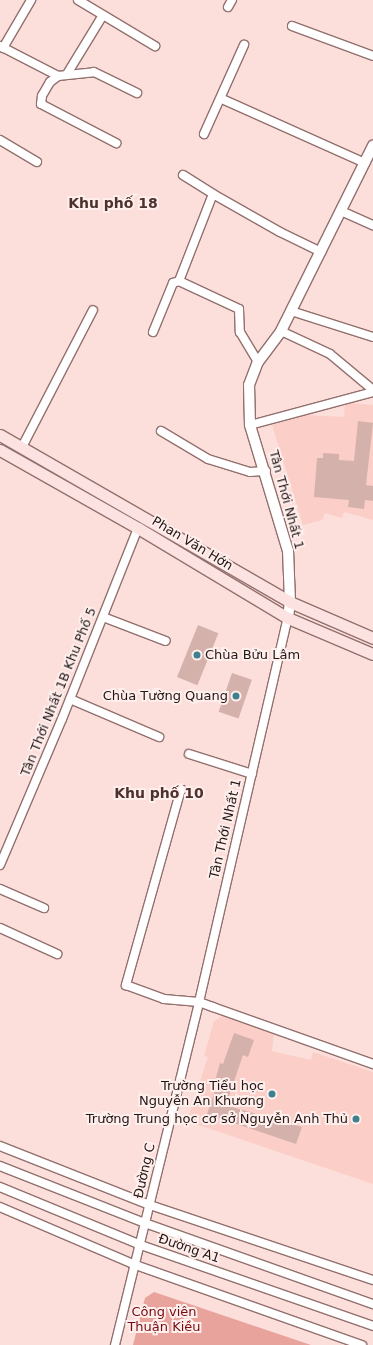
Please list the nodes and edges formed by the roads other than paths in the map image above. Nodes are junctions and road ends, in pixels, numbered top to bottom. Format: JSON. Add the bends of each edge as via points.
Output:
{"nodes":[{"id":1,"x":31,"y":0,"type":"edge"},
{"id":2,"x":78,"y":0,"type":"edge"},
{"id":3,"x":103,"y":15,"type":"junction"},
{"id":4,"x":292,"y":26,"type":"dead end"},
{"id":5,"x":244,"y":45,"type":"dead end"},
{"id":6,"x":155,"y":46,"type":"dead end"},
{"id":7,"x":1,"y":47,"type":"edge"},
{"id":8,"x":373,"y":56,"type":"edge"},
{"id":9,"x":67,"y":74,"type":"junction"},
{"id":10,"x":58,"y":76,"type":"junction"},
{"id":11,"x":137,"y":93,"type":"dead end"},
{"id":12,"x":222,"y":98,"type":"junction"},
{"id":13,"x":204,"y":134,"type":"dead end"},
{"id":14,"x":0,"y":140,"type":"edge"},
{"id":15,"x":116,"y":143,"type":"dead end"},
{"id":16,"x":373,"y":146,"type":"edge"},
{"id":17,"x":37,"y":162,"type":"dead end"},
{"id":18,"x":365,"y":163,"type":"junction"},
{"id":19,"x":183,"y":175,"type":"dead end"},
{"id":20,"x":212,"y":194,"type":"junction"},
{"id":21,"x":341,"y":211,"type":"junction"},
{"id":22,"x":373,"y":225,"type":"edge"},
{"id":23,"x":320,"y":252,"type":"junction"},
{"id":24,"x":179,"y":281,"type":"junction"},
{"id":25,"x":93,"y":310,"type":"dead end"},
{"id":26,"x":291,"y":312,"type":"junction"},
{"id":27,"x":281,"y":331,"type":"junction"},
{"id":28,"x":153,"y":332,"type":"dead end"},
{"id":29,"x":373,"y":337,"type":"edge"},
{"id":30,"x":258,"y":362,"type":"junction"},
{"id":31,"x":373,"y":391,"type":"edge"},
{"id":32,"x":250,"y":425,"type":"junction"},
{"id":33,"x":161,"y":431,"type":"dead end"},
{"id":34,"x":0,"y":435,"type":"edge"},
{"id":35,"x":22,"y":447,"type":"junction"},
{"id":36,"x":0,"y":450,"type":"edge"},
{"id":37,"x":266,"y":471,"type":"junction"},
{"id":38,"x":138,"y":528,"type":"junction"},
{"id":39,"x":290,"y":602,"type":"junction"},
{"id":40,"x":103,"y":617,"type":"junction"},
{"id":41,"x":288,"y":618,"type":"junction"},
{"id":42,"x":373,"y":638,"type":"edge"},
{"id":43,"x":166,"y":641,"type":"dead end"},
{"id":44,"x":373,"y":654,"type":"edge"},
{"id":45,"x":70,"y":699,"type":"junction"},
{"id":46,"x":159,"y":737,"type":"dead end"},
{"id":47,"x":189,"y":754,"type":"dead end"},
{"id":48,"x":252,"y":774,"type":"junction"},
{"id":49,"x":181,"y":789,"type":"dead end"},
{"id":50,"x":0,"y":865,"type":"edge"},
{"id":51,"x":0,"y":889,"type":"edge"},
{"id":52,"x":44,"y":908,"type":"dead end"},
{"id":53,"x":0,"y":928,"type":"edge"},
{"id":54,"x":57,"y":954,"type":"dead end"},
{"id":55,"x":199,"y":1002,"type":"junction"},
{"id":56,"x":373,"y":1064,"type":"edge"},
{"id":57,"x":0,"y":1146,"type":"edge"},
{"id":58,"x":0,"y":1166,"type":"edge"},
{"id":59,"x":0,"y":1187,"type":"edge"},
{"id":60,"x":150,"y":1205,"type":"junction"},
{"id":61,"x":0,"y":1207,"type":"edge"},
{"id":62,"x":145,"y":1223,"type":"junction"},
{"id":63,"x":138,"y":1244,"type":"junction"},
{"id":64,"x":133,"y":1264,"type":"junction"},
{"id":65,"x":373,"y":1280,"type":"edge"},
{"id":66,"x":373,"y":1304,"type":"edge"},
{"id":67,"x":373,"y":1326,"type":"edge"},
{"id":68,"x":114,"y":1345,"type":"edge"},
{"id":69,"x":362,"y":1345,"type":"edge"}],
"edges":[{"from":1,"to":7,"type":"street"},
{"from":2,"to":3,"type":"street"},
{"from":3,"to":6,"type":"street"},
{"from":3,"to":9,"type":"street"},
{"from":4,"to":8,"type":"street"},
{"from":5,"to":12,"type":"street"},
{"from":7,"to":10,"type":"street"},
{"from":9,"to":10,"type":"street"},
{"from":9,"to":11,"type":"street","via":[[94,72]]},
{"from":10,"to":15,"type":"street","via":[[50,82],[42,96],[41,104]]},
{"from":12,"to":13,"type":"street","via":[[216,105]]},
{"from":12,"to":18,"type":"street"},
{"from":14,"to":17,"type":"street"},
{"from":16,"to":18,"type":"street","name":"Tân Thới Nhất 1"},
{"from":18,"to":21,"type":"street","name":"Tân Thới Nhất 1"},
{"from":19,"to":20,"type":"street"},
{"from":20,"to":23,"type":"street"},
{"from":20,"to":24,"type":"street"},
{"from":21,"to":22,"type":"street"},
{"from":21,"to":23,"type":"street","name":"Tân Thới Nhất 1"},
{"from":23,"to":26,"type":"street","name":"Tân Thới Nhất 1"},
{"from":24,"to":28,"type":"street","via":[[173,284]]},
{"from":24,"to":30,"type":"street","via":[[238,308],[240,332]]},
{"from":25,"to":35,"type":"street"},
{"from":26,"to":27,"type":"street","name":"Tân Thới Nhất 1"},
{"from":26,"to":29,"type":"street"},
{"from":27,"to":30,"type":"street","name":"Tân Thới Nhất 1"},
{"from":27,"to":31,"type":"street","via":[[330,354]]},
{"from":30,"to":32,"type":"street","name":"Tân Thới Nhất 1","via":[[249,385]]},
{"from":31,"to":32,"type":"street"},
{"from":32,"to":37,"type":"street","name":"Tân Thới Nhất 1"},
{"from":33,"to":37,"type":"street","via":[[208,459],[250,472]]},
{"from":34,"to":35,"type":"main road","name":"Phan Văn Hớn"},
{"from":35,"to":39,"type":"main road","name":"Phan Văn Hớn"},
{"from":36,"to":38,"type":"main road","name":"Phan Văn Hớn"},
{"from":37,"to":39,"type":"street","name":"Tân Thới Nhất 1","via":[[288,551]]},
{"from":38,"to":40,"type":"street","name":"Tân Thới Nhất 1B Khu Phố 5"},
{"from":38,"to":41,"type":"main road","name":"Phan Văn Hớn"},
{"from":39,"to":41,"type":"street","name":"Tân Thới Nhất 1"},
{"from":39,"to":42,"type":"main road","name":"Phan Văn Hớn"},
{"from":40,"to":43,"type":"street"},
{"from":40,"to":45,"type":"street","name":"Tân Thới Nhất 1B Khu Phố 5"},
{"from":41,"to":44,"type":"main road","name":"Phan Văn Hớn"},
{"from":41,"to":48,"type":"street","name":"Tân Thới Nhất 1"},
{"from":45,"to":46,"type":"street"},
{"from":45,"to":50,"type":"street","name":"Tân Thới Nhất 1B Khu Phố 5"},
{"from":47,"to":48,"type":"street"},
{"from":48,"to":55,"type":"street","name":"Tân Thới Nhất 1"},
{"from":49,"to":55,"type":"street","via":[[126,985],[164,999]]},
{"from":51,"to":52,"type":"street"},
{"from":53,"to":54,"type":"street"},
{"from":55,"to":56,"type":"street"},
{"from":55,"to":60,"type":"street","name":"Đường C"},
{"from":57,"to":60,"type":"street"},
{"from":58,"to":62,"type":"street","name":"Đường A1"},
{"from":59,"to":63,"type":"street","name":"Đường A1"},
{"from":60,"to":62,"type":"street","name":"Đường C"},
{"from":60,"to":65,"type":"street"},
{"from":61,"to":64,"type":"street"},
{"from":62,"to":63,"type":"street","name":"Đường C"},
{"from":62,"to":66,"type":"street","name":"Đường A1"},
{"from":63,"to":64,"type":"street","name":"Đường C"},
{"from":63,"to":67,"type":"street","name":"Đường A1"},
{"from":64,"to":68,"type":"street","name":"Đường C"},
{"from":64,"to":69,"type":"street"}]}
